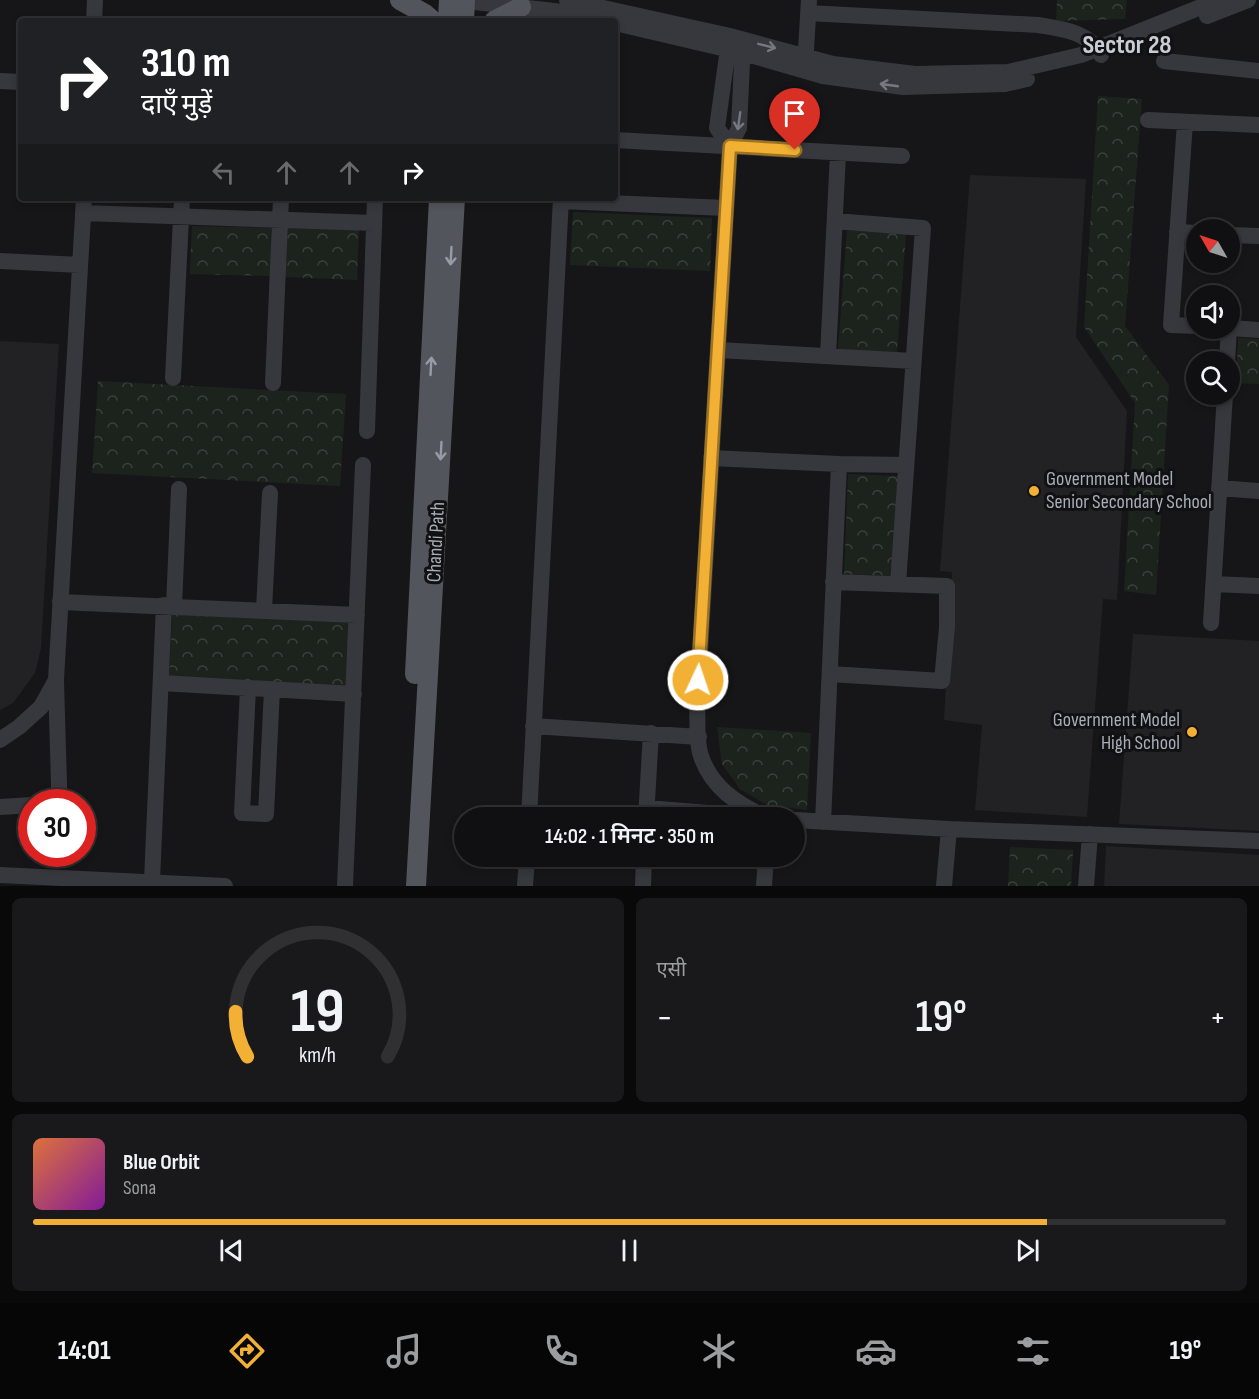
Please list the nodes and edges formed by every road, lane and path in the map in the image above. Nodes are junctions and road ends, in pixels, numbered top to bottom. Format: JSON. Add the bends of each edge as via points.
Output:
{"nodes":[{"id":1,"x":95,"y":0,"type":"edge"},
{"id":2,"x":400,"y":0,"type":"edge"},
{"id":3,"x":459,"y":0,"type":"edge"},
{"id":4,"x":1218,"y":0,"type":"edge"},
{"id":5,"x":1248,"y":0,"type":"edge"},
{"id":6,"x":572,"y":3,"type":"edge"},
{"id":7,"x":521,"y":7,"type":"junction"},
{"id":8,"x":809,"y":7,"type":"edge"},
{"id":9,"x":94,"y":18,"type":"edge"},
{"id":10,"x":430,"y":18,"type":"edge"},
{"id":11,"x":450,"y":18,"type":"edge"},
{"id":12,"x":463,"y":18,"type":"edge"},
{"id":13,"x":500,"y":18,"type":"edge"},
{"id":14,"x":601,"y":18,"type":"edge"},
{"id":15,"x":618,"y":24,"type":"edge"},
{"id":16,"x":736,"y":45,"type":"junction"},
{"id":17,"x":1100,"y":53,"type":"junction"},
{"id":18,"x":1164,"y":61,"type":"dead end"},
{"id":19,"x":806,"y":63,"type":"junction"},
{"id":20,"x":1259,"y":71,"type":"edge"},
{"id":21,"x":0,"y":81,"type":"edge"},
{"id":22,"x":18,"y":82,"type":"edge"},
{"id":23,"x":1148,"y":120,"type":"dead end"},
{"id":24,"x":1185,"y":122,"type":"junction"},
{"id":25,"x":1259,"y":125,"type":"edge"},
{"id":26,"x":618,"y":140,"type":"edge"},
{"id":27,"x":730,"y":146,"type":"junction"},
{"id":28,"x":838,"y":153,"type":"junction"},
{"id":29,"x":902,"y":156,"type":"dead end"},
{"id":30,"x":182,"y":201,"type":"edge"},
{"id":31,"x":281,"y":201,"type":"edge"},
{"id":32,"x":375,"y":201,"type":"edge"},
{"id":33,"x":439,"y":201,"type":"edge"},
{"id":34,"x":455,"y":201,"type":"edge"},
{"id":35,"x":561,"y":201,"type":"edge"},
{"id":36,"x":598,"y":201,"type":"edge"},
{"id":37,"x":83,"y":205,"type":"edge"},
{"id":38,"x":726,"y":208,"type":"junction"},
{"id":39,"x":181,"y":216,"type":"junction"},
{"id":40,"x":280,"y":219,"type":"junction"},
{"id":41,"x":835,"y":221,"type":"junction"},
{"id":42,"x":374,"y":224,"type":"junction"},
{"id":43,"x":1177,"y":232,"type":"junction"},
{"id":44,"x":1186,"y":232,"type":"edge"},
{"id":45,"x":1240,"y":235,"type":"edge"},
{"id":46,"x":1259,"y":236,"type":"edge"},
{"id":47,"x":0,"y":261,"type":"edge"},
{"id":48,"x":80,"y":265,"type":"junction"},
{"id":49,"x":1186,"y":326,"type":"edge"},
{"id":50,"x":1240,"y":329,"type":"edge"},
{"id":51,"x":1259,"y":330,"type":"edge"},
{"id":52,"x":718,"y":350,"type":"junction"},
{"id":53,"x":828,"y":356,"type":"junction"},
{"id":54,"x":913,"y":361,"type":"junction"},
{"id":55,"x":173,"y":378,"type":"dead end"},
{"id":56,"x":273,"y":383,"type":"dead end"},
{"id":57,"x":1224,"y":405,"type":"edge"},
{"id":58,"x":367,"y":431,"type":"dead end"},
{"id":59,"x":711,"y":459,"type":"junction"},
{"id":60,"x":839,"y":464,"type":"junction"},
{"id":61,"x":363,"y":465,"type":"dead end"},
{"id":62,"x":906,"y":465,"type":"junction"},
{"id":63,"x":1219,"y":488,"type":"junction"},
{"id":64,"x":179,"y":489,"type":"dead end"},
{"id":65,"x":1259,"y":491,"type":"edge"},
{"id":66,"x":270,"y":493,"type":"dead end"},
{"id":67,"x":833,"y":582,"type":"junction"},
{"id":68,"x":898,"y":584,"type":"junction"},
{"id":69,"x":1214,"y":584,"type":"junction"},
{"id":70,"x":1259,"y":586,"type":"edge"},
{"id":71,"x":60,"y":602,"type":"junction"},
{"id":72,"x":169,"y":606,"type":"junction"},
{"id":73,"x":264,"y":610,"type":"junction"},
{"id":74,"x":357,"y":615,"type":"junction"},
{"id":75,"x":1211,"y":623,"type":"dead end"},
{"id":76,"x":830,"y":674,"type":"junction"},
{"id":77,"x":56,"y":680,"type":"junction"},
{"id":78,"x":161,"y":683,"type":"junction"},
{"id":79,"x":248,"y":688,"type":"junction"},
{"id":80,"x":272,"y":689,"type":"junction"},
{"id":81,"x":354,"y":694,"type":"junction"},
{"id":82,"x":533,"y":726,"type":"junction"},
{"id":83,"x":651,"y":733,"type":"junction"},
{"id":84,"x":699,"y":737,"type":"junction"},
{"id":85,"x":0,"y":740,"type":"edge"},
{"id":86,"x":59,"y":789,"type":"edge"},
{"id":87,"x":18,"y":806,"type":"edge"},
{"id":88,"x":0,"y":807,"type":"edge"},
{"id":89,"x":529,"y":807,"type":"edge"},
{"id":90,"x":646,"y":807,"type":"edge"},
{"id":91,"x":745,"y":807,"type":"edge"},
{"id":92,"x":805,"y":821,"type":"edge"},
{"id":93,"x":823,"y":822,"type":"junction"},
{"id":94,"x":949,"y":828,"type":"junction"},
{"id":95,"x":1090,"y":834,"type":"junction"},
{"id":96,"x":1259,"y":841,"type":"edge"},
{"id":97,"x":526,"y":867,"type":"edge"},
{"id":98,"x":644,"y":867,"type":"edge"},
{"id":99,"x":765,"y":867,"type":"edge"},
{"id":100,"x":0,"y":875,"type":"edge"},
{"id":101,"x":152,"y":881,"type":"junction"},
{"id":102,"x":104,"y":883,"type":"edge"},
{"id":103,"x":190,"y":885,"type":"edge"},
{"id":104,"x":225,"y":886,"type":"edge"},
{"id":105,"x":345,"y":886,"type":"edge"},
{"id":106,"x":404,"y":886,"type":"edge"},
{"id":107,"x":416,"y":886,"type":"edge"},
{"id":108,"x":525,"y":886,"type":"edge"},
{"id":109,"x":643,"y":886,"type":"edge"},
{"id":110,"x":764,"y":886,"type":"edge"},
{"id":111,"x":944,"y":886,"type":"edge"},
{"id":112,"x":1086,"y":886,"type":"edge"}],
"edges":[{"from":1,"to":9,"type":"street"},
{"from":2,"to":10,"type":"main road"},
{"from":3,"to":7,"type":"street"},
{"from":3,"to":11,"type":"main road"},
{"from":3,"to":12,"type":"main road"},
{"from":4,"to":17,"type":"street"},
{"from":5,"to":17,"type":"street"},
{"from":6,"to":7,"type":"street"},
{"from":6,"to":14,"type":"street"},
{"from":6,"to":16,"type":"street"},
{"from":7,"to":13,"type":"main road"},
{"from":8,"to":17,"type":"street","via":[[1038,25],[1085,37]]},
{"from":8,"to":19,"type":"street"},
{"from":15,"to":16,"type":"street"},
{"from":16,"to":19,"type":"street"},
{"from":16,"to":27,"type":"street","via":[[739,128]]},
{"from":17,"to":19,"type":"street","via":[[1008,72],[915,74]]},
{"from":18,"to":20,"type":"street"},
{"from":21,"to":22,"type":"street"},
{"from":23,"to":24,"type":"street"},
{"from":24,"to":25,"type":"street"},
{"from":24,"to":43,"type":"street"},
{"from":26,"to":27,"type":"street"},
{"from":27,"to":28,"type":"street"},
{"from":27,"to":38,"type":"street"},
{"from":28,"to":29,"type":"street"},
{"from":28,"to":41,"type":"street"},
{"from":30,"to":39,"type":"street"},
{"from":31,"to":40,"type":"street"},
{"from":32,"to":42,"type":"street"},
{"from":106,"to":33,"type":"main road","name":"Chandi Path","one_way":true},
{"from":34,"to":107,"type":"main road","name":"Chandi Path","one_way":true},
{"from":35,"to":82,"type":"street"},
{"from":36,"to":38,"type":"street"},
{"from":37,"to":39,"type":"street"},
{"from":37,"to":48,"type":"street"},
{"from":38,"to":52,"type":"street"},
{"from":39,"to":40,"type":"street"},
{"from":39,"to":55,"type":"street"},
{"from":40,"to":42,"type":"street"},
{"from":40,"to":56,"type":"street"},
{"from":41,"to":53,"type":"street"},
{"from":41,"to":54,"type":"street","via":[[922,228]]},
{"from":42,"to":58,"type":"street"},
{"from":43,"to":44,"type":"street"},
{"from":43,"to":49,"type":"street","via":[[1171,325]]},
{"from":45,"to":46,"type":"street"},
{"from":47,"to":48,"type":"street"},
{"from":48,"to":71,"type":"street"},
{"from":50,"to":51,"type":"street"},
{"from":52,"to":53,"type":"street"},
{"from":52,"to":59,"type":"street"},
{"from":53,"to":54,"type":"street"},
{"from":54,"to":62,"type":"street"},
{"from":57,"to":63,"type":"street"},
{"from":59,"to":60,"type":"street"},
{"from":59,"to":84,"type":"street","via":[[697,702]]},
{"from":60,"to":62,"type":"street"},
{"from":60,"to":67,"type":"street"},
{"from":61,"to":74,"type":"street"},
{"from":62,"to":68,"type":"street"},
{"from":63,"to":65,"type":"street"},
{"from":63,"to":69,"type":"street"},
{"from":64,"to":72,"type":"street"},
{"from":66,"to":73,"type":"street"},
{"from":67,"to":68,"type":"street"},
{"from":67,"to":76,"type":"street"},
{"from":68,"to":76,"type":"street","via":[[948,586],[942,681]]},
{"from":69,"to":70,"type":"street"},
{"from":69,"to":75,"type":"street"},
{"from":71,"to":72,"type":"street"},
{"from":71,"to":77,"type":"street"},
{"from":72,"to":73,"type":"street"},
{"from":72,"to":78,"type":"street"},
{"from":73,"to":74,"type":"street"},
{"from":74,"to":81,"type":"street"},
{"from":76,"to":93,"type":"street"},
{"from":77,"to":85,"type":"street","via":[[41,706]]},
{"from":77,"to":86,"type":"street"},
{"from":78,"to":79,"type":"street"},
{"from":78,"to":101,"type":"street"},
{"from":79,"to":80,"type":"street"},
{"from":79,"to":80,"type":"street","via":[[242,813],[254,814],[266,814]]},
{"from":80,"to":81,"type":"street"},
{"from":81,"to":105,"type":"street"},
{"from":82,"to":83,"type":"street"},
{"from":82,"to":89,"type":"street"},
{"from":83,"to":84,"type":"street"},
{"from":83,"to":90,"type":"street"},
{"from":84,"to":91,"type":"street","via":[[700,752],[709,773],[727,795]]},
{"from":87,"to":88,"type":"street"},
{"from":92,"to":93,"type":"street"},
{"from":93,"to":94,"type":"street"},
{"from":94,"to":95,"type":"street"},
{"from":94,"to":111,"type":"street"},
{"from":95,"to":96,"type":"street"},
{"from":95,"to":112,"type":"street"},
{"from":97,"to":108,"type":"street"},
{"from":98,"to":109,"type":"street"},
{"from":99,"to":110,"type":"street"},
{"from":100,"to":102,"type":"street"},
{"from":101,"to":102,"type":"street"},
{"from":101,"to":103,"type":"street"},
{"from":103,"to":104,"type":"street"}]}
